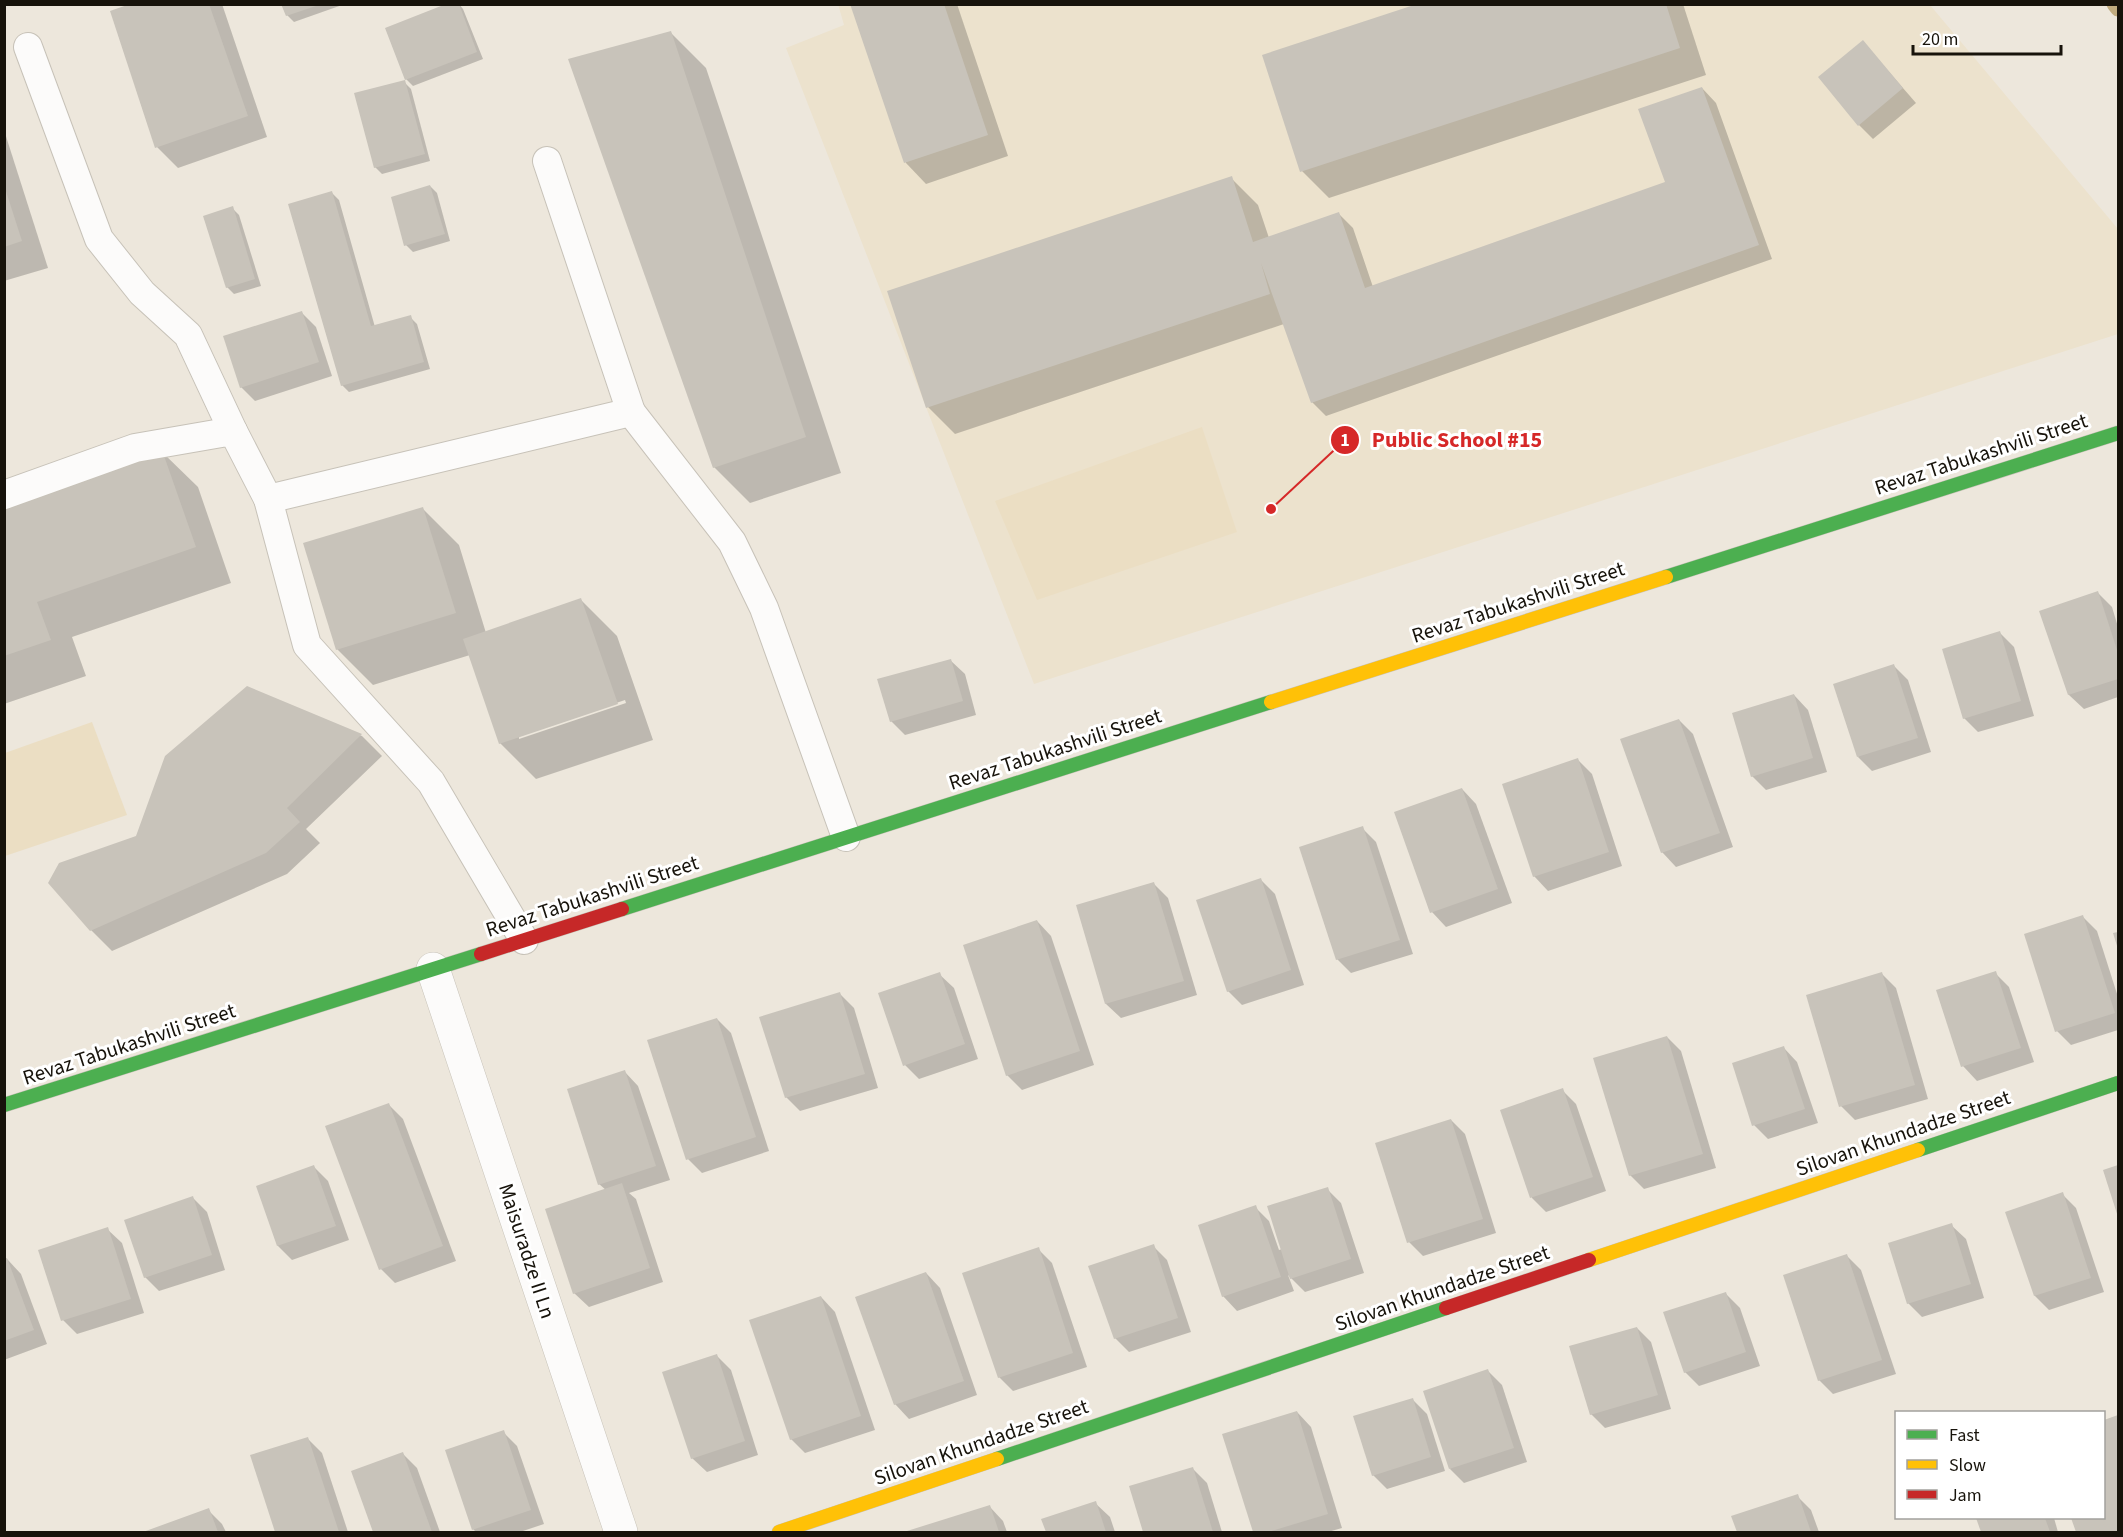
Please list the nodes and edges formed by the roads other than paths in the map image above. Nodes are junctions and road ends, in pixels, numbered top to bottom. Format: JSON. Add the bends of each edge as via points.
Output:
{"nodes":[{"id":1,"x":28,"y":47,"type":"dead end"},
{"id":2,"x":547,"y":161,"type":"dead end"},
{"id":3,"x":631,"y":412,"type":"junction"},
{"id":4,"x":233,"y":431,"type":"junction"},
{"id":5,"x":2118,"y":433,"type":"edge"},
{"id":6,"x":4,"y":495,"type":"edge"},
{"id":7,"x":268,"y":499,"type":"junction"},
{"id":8,"x":846,"y":837,"type":"junction"},
{"id":9,"x":524,"y":940,"type":"junction"},
{"id":10,"x":433,"y":969,"type":"junction"},
{"id":11,"x":2118,"y":1083,"type":"edge"},
{"id":12,"x":4,"y":1105,"type":"edge"},
{"id":13,"x":621,"y":1533,"type":"edge"},
{"id":14,"x":778,"y":1533,"type":"edge"}],
"edges":[{"from":1,"to":4,"type":"lane","via":[[99,239],[142,292],[188,335]]},
{"from":2,"to":3,"type":"lane"},
{"from":3,"to":7,"type":"lane"},
{"from":3,"to":8,"type":"lane","via":[[732,542],[764,608]]},
{"from":4,"to":6,"type":"lane","via":[[135,448]]},
{"from":4,"to":7,"type":"lane"},
{"from":5,"to":8,"type":"main road","name":"Revaz Tabukashvili Street"},
{"from":7,"to":9,"type":"lane","via":[[308,645],[431,782]]},
{"from":8,"to":9,"type":"main road","name":"Revaz Tabukashvili Street"},
{"from":9,"to":10,"type":"main road","name":"Revaz Tabukashvili Street"},
{"from":10,"to":12,"type":"main road","name":"Revaz Tabukashvili Street"},
{"from":10,"to":13,"type":"street","name":"Maisuradze II Ln"},
{"from":11,"to":14,"type":"main road","name":"Silovan Khundadze Street"}]}
